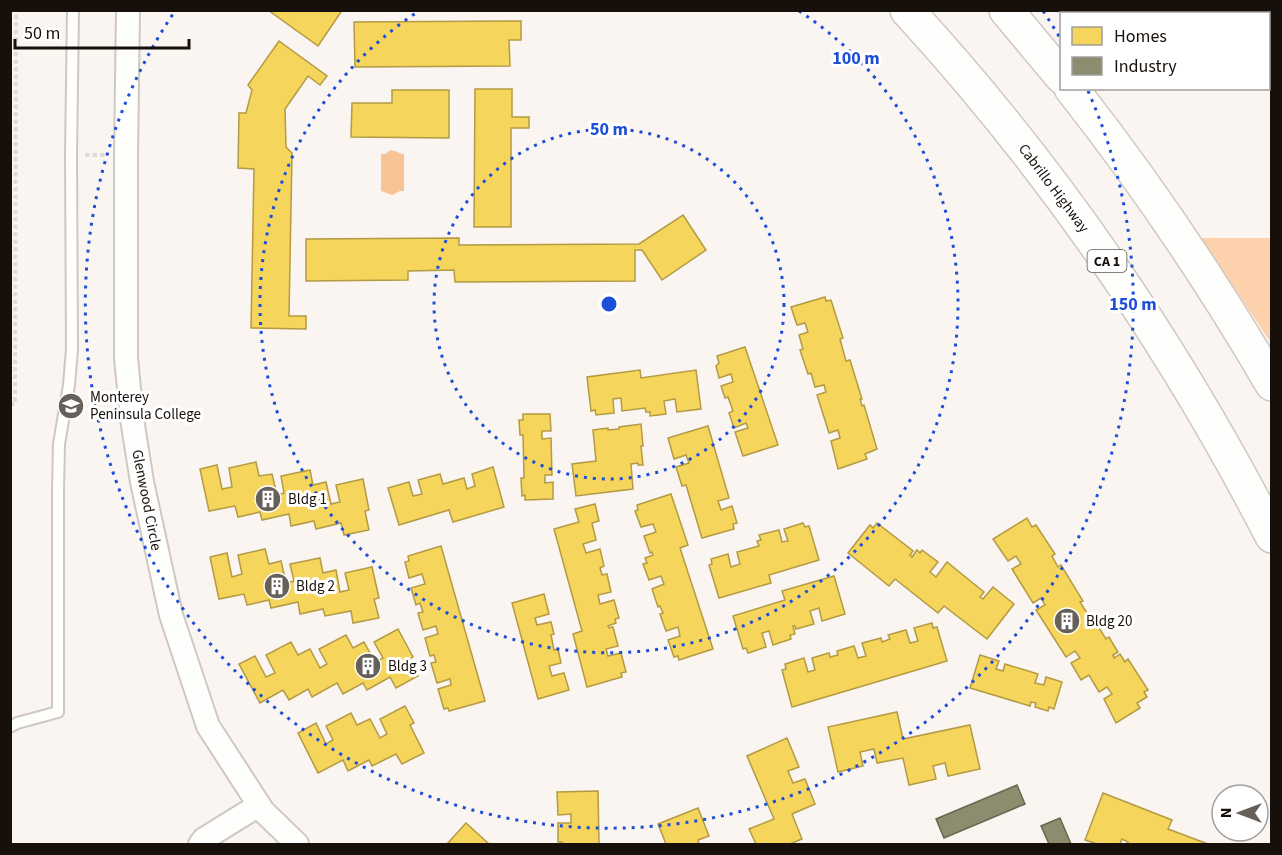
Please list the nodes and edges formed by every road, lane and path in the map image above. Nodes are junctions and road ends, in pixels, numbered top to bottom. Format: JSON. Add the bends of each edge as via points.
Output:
{"nodes":[{"id":1,"x":16,"y":10,"type":"edge"},
{"id":2,"x":72,"y":10,"type":"edge"},
{"id":3,"x":128,"y":10,"type":"edge"},
{"id":4,"x":907,"y":10,"type":"edge"},
{"id":5,"x":1006,"y":10,"type":"edge"},
{"id":6,"x":1060,"y":75,"type":"edge"},
{"id":7,"x":1072,"y":90,"type":"edge"},
{"id":8,"x":71,"y":155,"type":"junction"},
{"id":9,"x":112,"y":155,"type":"dead end"},
{"id":10,"x":1272,"y":384,"type":"edge"},
{"id":11,"x":10,"y":404,"type":"edge"},
{"id":12,"x":1272,"y":536,"type":"edge"},
{"id":13,"x":10,"y":727,"type":"edge"},
{"id":14,"x":259,"y":805,"type":"junction"},
{"id":15,"x":200,"y":844,"type":"edge"},
{"id":16,"x":297,"y":844,"type":"edge"}],
"edges":[{"from":1,"to":11,"type":"path","via":[[15,404]]},
{"from":2,"to":8,"type":"lane"},
{"from":3,"to":14,"type":"street","name":"Glenwood Circle","via":[[126,358],[138,455],[171,615],[208,726]]},
{"from":4,"to":12,"type":"highway","name":"Cabrillo Highway","number":"CA 1","via":[[1022,145],[1135,301],[1189,387]]},
{"from":5,"to":6,"type":"highway"},
{"from":7,"to":10,"type":"highway","via":[[1181,240]]},
{"from":8,"to":9,"type":"path"},
{"from":8,"to":13,"type":"lane","via":[[72,349],[59,444],[58,712]]},
{"from":14,"to":15,"type":"street"},
{"from":14,"to":16,"type":"street","name":"Glenwood Circle"}]}
